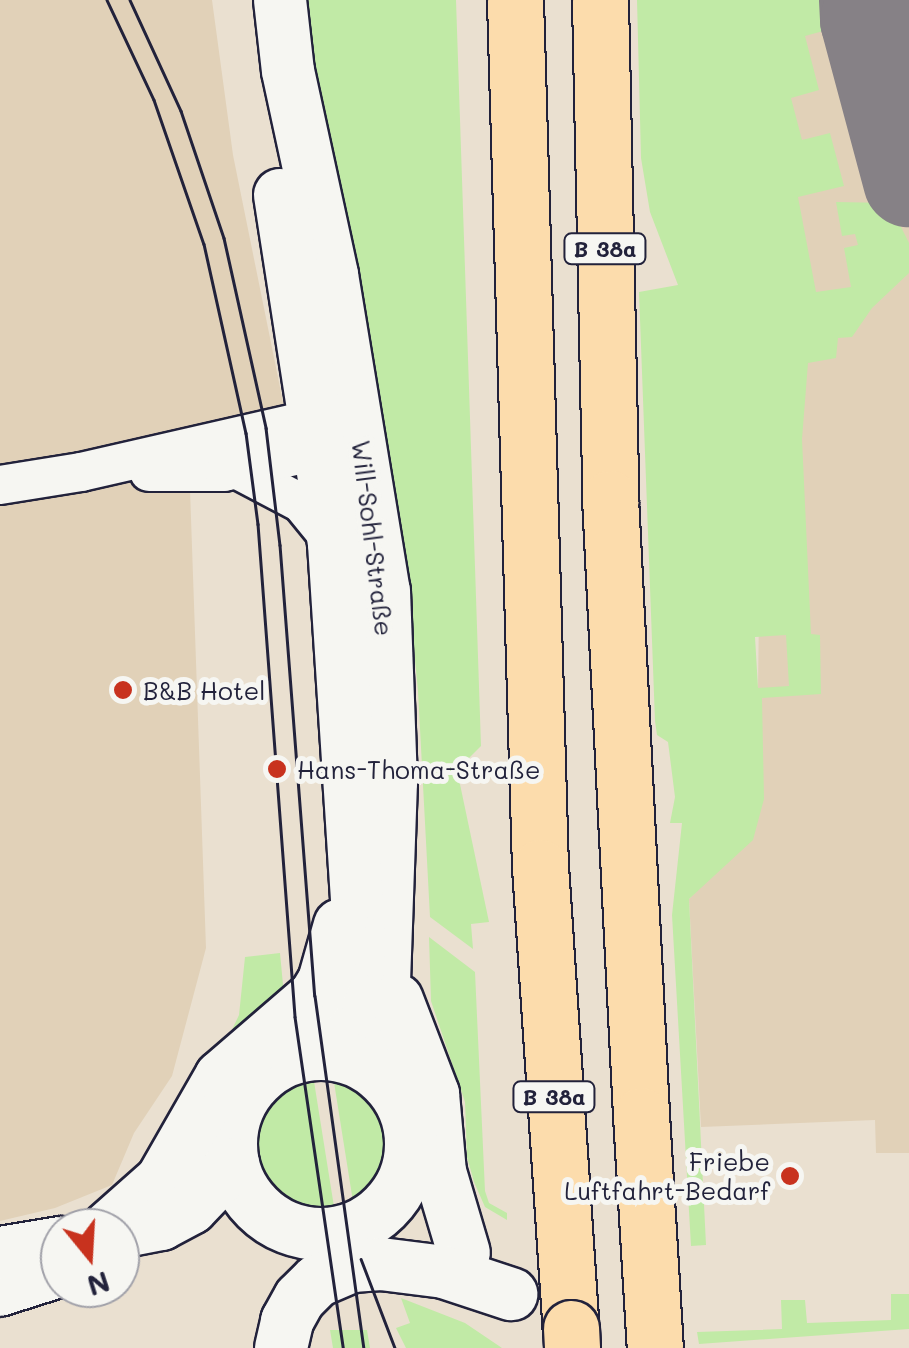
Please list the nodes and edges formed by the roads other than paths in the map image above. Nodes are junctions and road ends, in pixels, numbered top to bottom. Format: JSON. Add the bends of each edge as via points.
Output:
{"nodes":[{"id":1,"x":247,"y":0,"type":"edge"},
{"id":2,"x":280,"y":0,"type":"edge"},
{"id":3,"x":600,"y":0,"type":"edge"},
{"id":4,"x":509,"y":15,"type":"edge"},
{"id":5,"x":332,"y":432,"type":"junction"},
{"id":6,"x":236,"y":469,"type":"junction"},
{"id":7,"x":81,"y":472,"type":"junction"},
{"id":8,"x":0,"y":484,"type":"edge"},
{"id":9,"x":334,"y":544,"type":"junction"},
{"id":10,"x":353,"y":876,"type":"junction"},
{"id":11,"x":384,"y":966,"type":"junction"},
{"id":12,"x":321,"y":1053,"type":"junction"},
{"id":13,"x":388,"y":1083,"type":"junction"},
{"id":14,"x":232,"y":1164,"type":"junction"},
{"id":15,"x":382,"y":1204,"type":"junction"},
{"id":16,"x":130,"y":1208,"type":"edge"},
{"id":17,"x":140,"y":1228,"type":"edge"},
{"id":18,"x":305,"y":1233,"type":"junction"},
{"id":19,"x":40,"y":1246,"type":"edge"},
{"id":20,"x":0,"y":1253,"type":"edge"},
{"id":21,"x":485,"y":1277,"type":"junction"},
{"id":22,"x":40,"y":1284,"type":"edge"},
{"id":23,"x":0,"y":1297,"type":"edge"},
{"id":24,"x":575,"y":1341,"type":"edge"},
{"id":25,"x":279,"y":1348,"type":"edge"},
{"id":26,"x":656,"y":1348,"type":"edge"}],
"edges":[{"from":1,"to":5,"type":"main road","name":"Will-Sohl-Straße"},
{"from":2,"to":5,"type":"main road","name":"Will-Sohl-Straße"},
{"from":3,"to":26,"type":"main road","number":"B 38a","via":[[610,498]]},
{"from":4,"to":24,"type":"main road","number":"B 38a","via":[[540,866]]},
{"from":5,"to":6,"type":"street"},
{"from":5,"to":7,"type":"street"},
{"from":5,"to":9,"type":"main road","name":"Will-Sohl-Straße"},
{"from":5,"to":11,"type":"main road","name":"Will-Sohl-Straße","via":[[384,591],[390,696]]},
{"from":6,"to":7,"type":"street"},
{"from":6,"to":9,"type":"street","via":[[301,503]]},
{"from":7,"to":8,"type":"street"},
{"from":9,"to":10,"type":"main road","name":"Will-Sohl-Straße","via":[[350,736]]},
{"from":10,"to":12,"type":"main road","name":"Will-Sohl-Straße","via":[[360,942],[354,998]]},
{"from":10,"to":16,"type":"main road","via":[[314,996],[221,1077],[162,1180]]},
{"from":11,"to":13,"type":"main road","name":"Will-Sohl-Straße"},
{"from":11,"to":21,"type":"main road","via":[[434,1094],[440,1172]]},
{"from":12,"to":13,"type":"main road","via":[[364,1064]]},
{"from":12,"to":14,"type":"main road","via":[[281,1062],[250,1088],[232,1124]]},
{"from":13,"to":15,"type":"main road","via":[[411,1140]]},
{"from":14,"to":17,"type":"main road","via":[[191,1208]]},
{"from":14,"to":18,"type":"main road","via":[[251,1202]]},
{"from":15,"to":18,"type":"main road","via":[[346,1230]]},
{"from":15,"to":21,"type":"main road","via":[[418,1242]]},
{"from":18,"to":25,"type":"main road","via":[[279,1283]]},
{"from":19,"to":20,"type":"main road"},
{"from":21,"to":24,"type":"main road"},
{"from":21,"to":25,"type":"main road","via":[[352,1266],[318,1281],[300,1298]]},
{"from":22,"to":23,"type":"street"}]}
